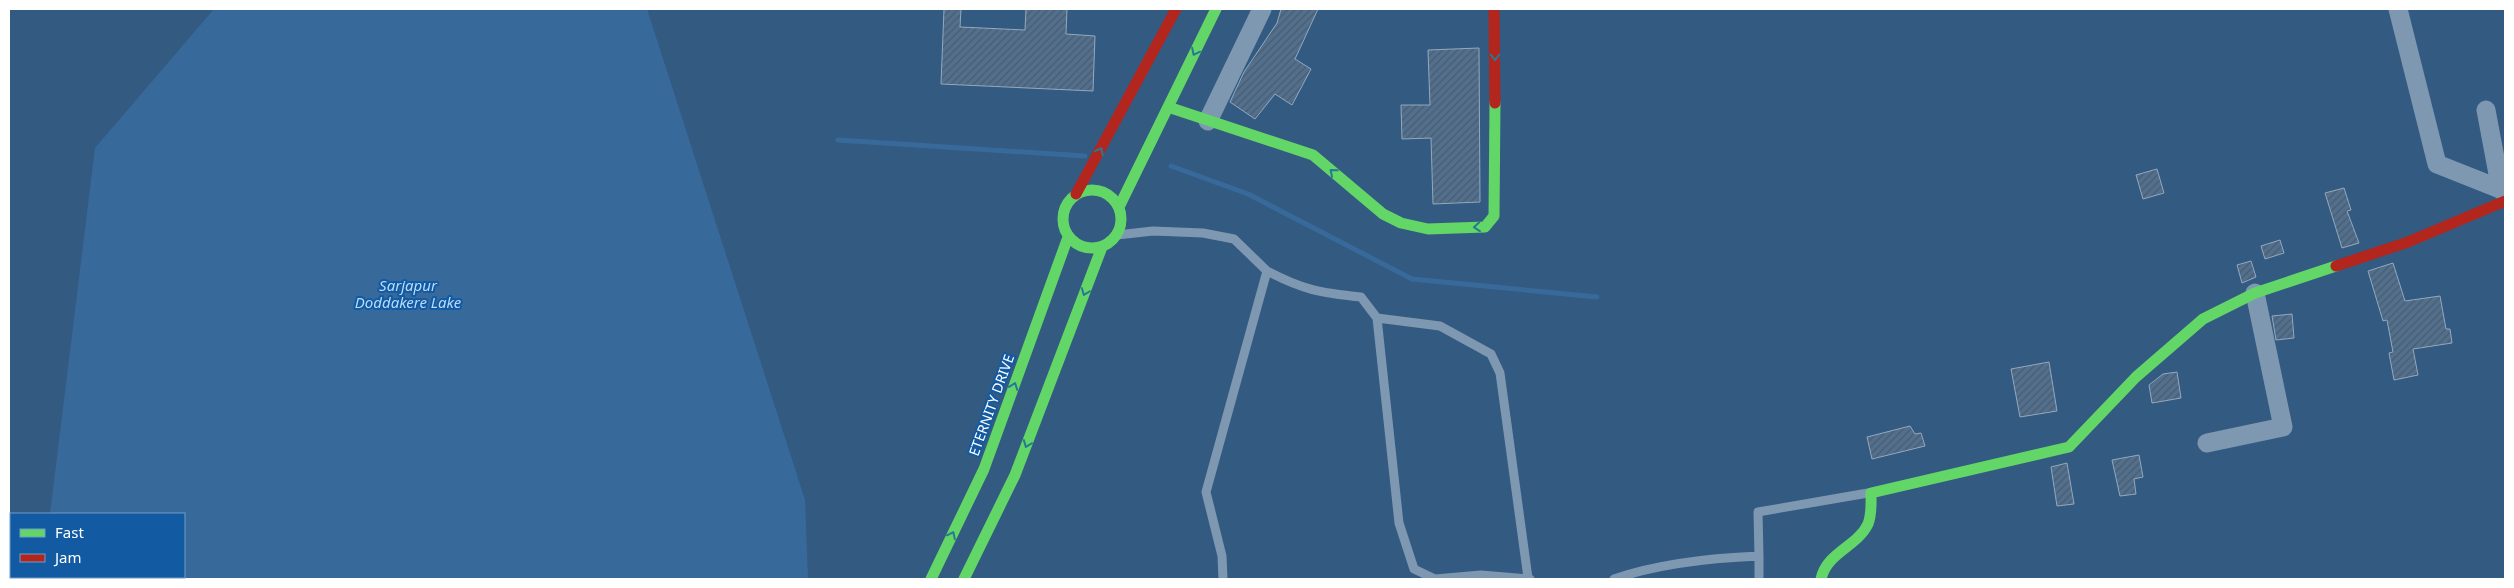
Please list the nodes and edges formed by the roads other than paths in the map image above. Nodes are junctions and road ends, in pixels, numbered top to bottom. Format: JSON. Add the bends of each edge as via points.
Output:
{"nodes":[{"id":1,"x":1176,"y":9,"type":"edge"},
{"id":2,"x":1216,"y":9,"type":"edge"},
{"id":3,"x":1262,"y":9,"type":"edge"},
{"id":4,"x":1494,"y":9,"type":"edge"},
{"id":5,"x":2398,"y":9,"type":"edge"},
{"id":6,"x":1168,"y":107,"type":"junction"},
{"id":7,"x":2486,"y":110,"type":"dead end"},
{"id":8,"x":1208,"y":121,"type":"junction"},
{"id":9,"x":1076,"y":194,"type":"junction"},
{"id":10,"x":2504,"y":194,"type":"edge"},
{"id":11,"x":1119,"y":206,"type":"junction"},
{"id":12,"x":1117,"y":235,"type":"junction"},
{"id":13,"x":1068,"y":236,"type":"junction"},
{"id":14,"x":1102,"y":247,"type":"junction"},
{"id":15,"x":1267,"y":271,"type":"junction"},
{"id":16,"x":2255,"y":293,"type":"junction"},
{"id":17,"x":1377,"y":318,"type":"junction"},
{"id":18,"x":2208,"y":443,"type":"dead end"},
{"id":19,"x":1871,"y":493,"type":"junction"},
{"id":20,"x":1759,"y":556,"type":"junction"},
{"id":21,"x":1529,"y":578,"type":"edge"},
{"id":22,"x":931,"y":579,"type":"edge"},
{"id":23,"x":964,"y":579,"type":"edge"},
{"id":24,"x":1223,"y":579,"type":"edge"},
{"id":25,"x":1614,"y":579,"type":"edge"},
{"id":26,"x":1759,"y":579,"type":"edge"},
{"id":27,"x":1821,"y":579,"type":"edge"}],
"edges":[{"from":9,"to":1,"type":"street","one_way":true},
{"from":2,"to":6,"type":"street","one_way":true},
{"from":3,"to":8,"type":"street"},
{"from":4,"to":8,"type":"street","one_way":true,"via":[[1496,188],[1494,216],[1485,227],[1428,229],[1401,224],[1383,214],[1313,155]]},
{"from":5,"to":10,"type":"street","via":[[2437,164]]},
{"from":6,"to":8,"type":"street"},
{"from":6,"to":11,"type":"street"},
{"from":7,"to":10,"type":"street"},
{"from":9,"to":11,"type":"street","via":[[1085,190],[1100,191],[1113,198]]},
{"from":9,"to":13,"type":"street","via":[[1064,209],[1062,218]]},
{"from":10,"to":16,"type":"street","via":[[2408,242]]},
{"from":11,"to":12,"type":"street","via":[[1121,226]]},
{"from":12,"to":14,"type":"street"},
{"from":12,"to":15,"type":"lane","via":[[1153,231],[1203,233],[1234,239]]},
{"from":13,"to":14,"type":"street","via":[[1084,248]]},
{"from":22,"to":13,"type":"street","name":"ETERNITY DRIVE","one_way":true,"via":[[984,469]]},
{"from":14,"to":23,"type":"street","one_way":true,"via":[[1015,475]]},
{"from":15,"to":17,"type":"lane","via":[[1316,293],[1361,297]]},
{"from":15,"to":24,"type":"lane","via":[[1206,492],[1222,556]]},
{"from":16,"to":18,"type":"street","via":[[2284,427]]},
{"from":16,"to":19,"type":"street","via":[[2203,319],[2136,377],[2069,447]]},
{"from":17,"to":21,"type":"lane","via":[[1440,326],[1491,354],[1500,373]]},
{"from":17,"to":21,"type":"lane","via":[[1399,523],[1414,569],[1435,579],[1481,574]]},
{"from":19,"to":20,"type":"lane","via":[[1758,512]]},
{"from":19,"to":27,"type":"street","via":[[1867,526],[1833,558],[1822,571]]},
{"from":20,"to":25,"type":"lane","via":[[1713,558]]},
{"from":20,"to":26,"type":"lane"}]}
